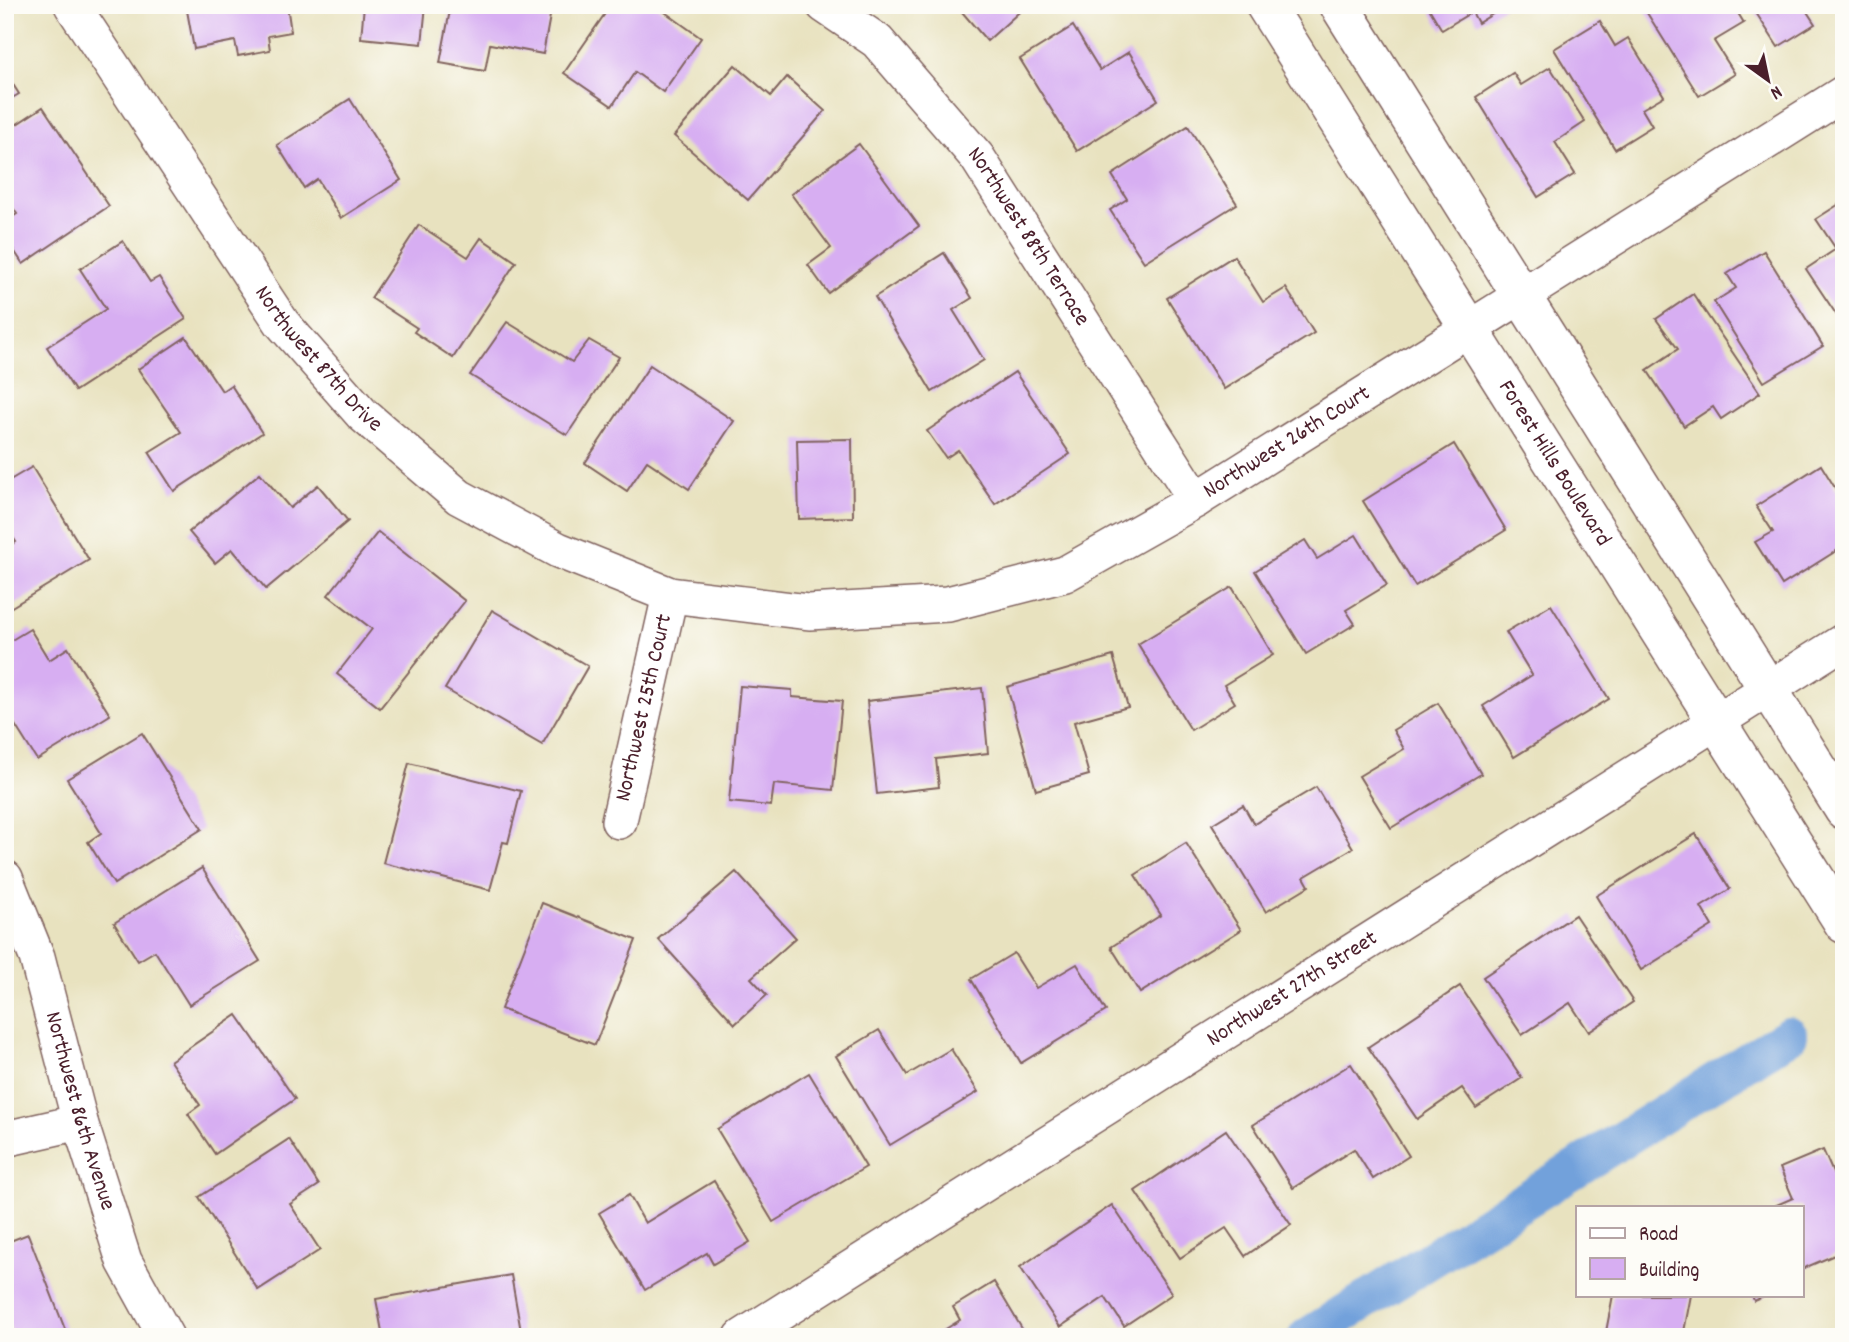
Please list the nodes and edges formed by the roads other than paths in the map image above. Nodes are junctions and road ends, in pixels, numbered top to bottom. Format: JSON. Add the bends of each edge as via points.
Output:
{"nodes":[{"id":1,"x":72,"y":5,"type":"edge"},
{"id":2,"x":824,"y":5,"type":"edge"},
{"id":3,"x":1265,"y":5,"type":"edge"},
{"id":4,"x":1339,"y":5,"type":"edge"},
{"id":5,"x":1844,"y":93,"type":"edge"},
{"id":6,"x":1523,"y":296,"type":"junction"},
{"id":7,"x":1471,"y":330,"type":"junction"},
{"id":8,"x":1196,"y":500,"type":"junction"},
{"id":9,"x":670,"y":596,"type":"junction"},
{"id":10,"x":1844,"y":641,"type":"edge"},
{"id":11,"x":1769,"y":689,"type":"junction"},
{"id":12,"x":1717,"y":723,"type":"junction"},
{"id":13,"x":1844,"y":810,"type":"edge"},
{"id":14,"x":619,"y":821,"type":"dead end"},
{"id":15,"x":5,"y":878,"type":"edge"},
{"id":16,"x":1844,"y":924,"type":"edge"},
{"id":17,"x":80,"y":1122,"type":"junction"},
{"id":18,"x":5,"y":1139,"type":"edge"},
{"id":19,"x":166,"y":1337,"type":"edge"},
{"id":20,"x":742,"y":1337,"type":"edge"}],
"edges":[{"from":1,"to":9,"type":"street","name":"Northwest 87th Drive","via":[[282,323],[362,414],[459,497],[558,550]]},
{"from":2,"to":8,"type":"street","name":"Northwest 88th Terrace","via":[[877,41],[977,158]]},
{"from":3,"to":7,"type":"street","name":"Forest Hills Boulevard"},
{"from":4,"to":6,"type":"street"},
{"from":5,"to":6,"type":"street","name":"Northwest 26th Court"},
{"from":6,"to":7,"type":"street","name":"Northwest 26th Court"},
{"from":6,"to":11,"type":"street"},
{"from":7,"to":8,"type":"street","name":"Northwest 26th Court"},
{"from":7,"to":12,"type":"street","name":"Forest Hills Boulevard"},
{"from":8,"to":9,"type":"street","name":"Northwest 26th Court","via":[[1065,575],[948,604],[810,612]]},
{"from":9,"to":14,"type":"street","name":"Northwest 25th Court"},
{"from":10,"to":11,"type":"street","name":"Northwest 27th Street"},
{"from":11,"to":12,"type":"street","name":"Northwest 27th Street"},
{"from":11,"to":13,"type":"street"},
{"from":12,"to":16,"type":"street","name":"Forest Hills Boulevard"},
{"from":12,"to":20,"type":"street","name":"Northwest 27th Street"},
{"from":15,"to":17,"type":"street","name":"Northwest 86th Avenue","via":[[37,957]]},
{"from":17,"to":18,"type":"street"},
{"from":17,"to":19,"type":"street","name":"Northwest 86th Avenue","via":[[124,1261]]}]}
